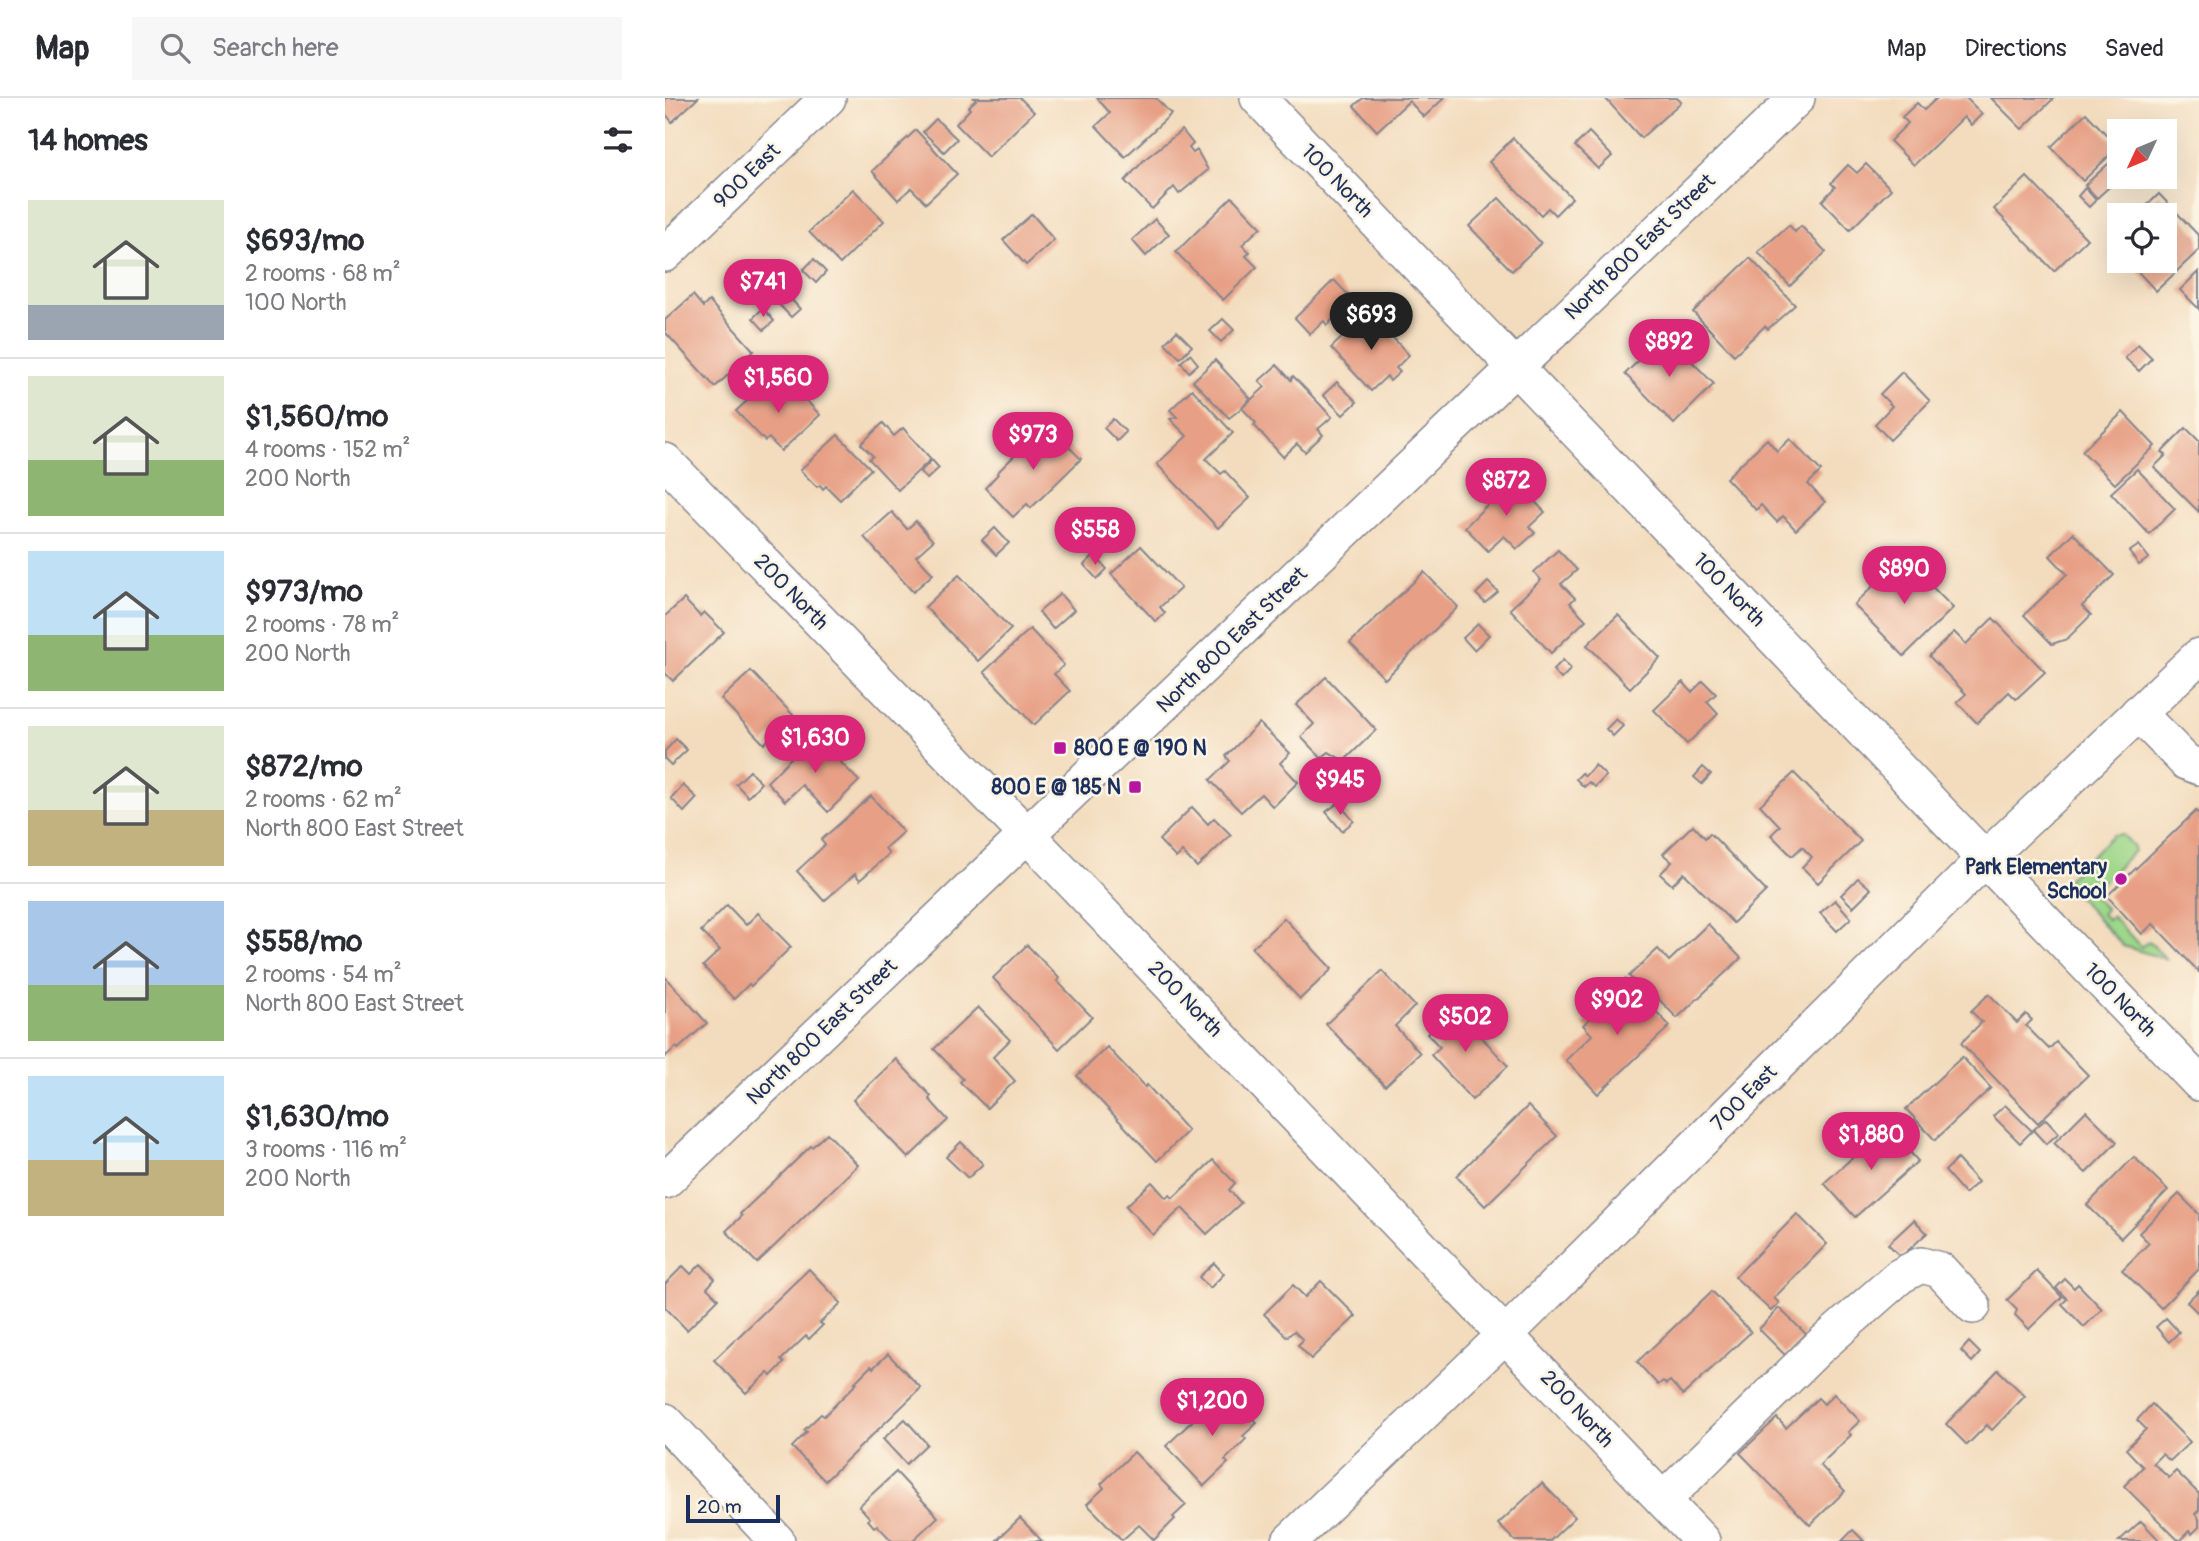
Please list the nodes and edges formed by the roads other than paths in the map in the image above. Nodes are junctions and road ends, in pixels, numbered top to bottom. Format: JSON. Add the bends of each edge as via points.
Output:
{"nodes":[{"id":1,"x":828,"y":98,"type":"edge"},
{"id":2,"x":1258,"y":98,"type":"edge"},
{"id":3,"x":1797,"y":98,"type":"edge"},
{"id":4,"x":665,"y":254,"type":"edge"},
{"id":5,"x":1516,"y":369,"type":"junction"},
{"id":6,"x":665,"y":461,"type":"edge"},
{"id":7,"x":2199,"y":656,"type":"edge"},
{"id":8,"x":2138,"y":713,"type":"junction"},
{"id":9,"x":2199,"y":767,"type":"edge"},
{"id":10,"x":1028,"y":836,"type":"junction"},
{"id":11,"x":1985,"y":859,"type":"junction"},
{"id":12,"x":2199,"y":1083,"type":"edge"},
{"id":13,"x":665,"y":1181,"type":"edge"},
{"id":14,"x":1973,"y":1306,"type":"dead end"},
{"id":15,"x":1506,"y":1334,"type":"junction"},
{"id":16,"x":665,"y":1421,"type":"edge"},
{"id":17,"x":1663,"y":1500,"type":"junction"},
{"id":18,"x":778,"y":1541,"type":"edge"},
{"id":19,"x":1290,"y":1541,"type":"edge"},
{"id":20,"x":1702,"y":1541,"type":"edge"}],
"edges":[{"from":1,"to":4,"type":"street","name":"900 East"},
{"from":2,"to":5,"type":"street","name":"100 North"},
{"from":3,"to":5,"type":"street","name":"North 800 East Street"},
{"from":5,"to":10,"type":"street","name":"North 800 East Street"},
{"from":5,"to":11,"type":"street","name":"100 North"},
{"from":6,"to":10,"type":"street","name":"200 North"},
{"from":7,"to":8,"type":"street","name":"700 East"},
{"from":8,"to":9,"type":"street","via":[[2186,762]]},
{"from":8,"to":11,"type":"street","name":"700 East"},
{"from":10,"to":13,"type":"street","name":"North 800 East Street"},
{"from":10,"to":15,"type":"street","name":"200 North"},
{"from":11,"to":12,"type":"street","name":"100 North"},
{"from":11,"to":15,"type":"street","name":"700 East"},
{"from":14,"to":17,"type":"street","via":[[1940,1270],[1921,1265],[1900,1276],[1818,1348]]},
{"from":15,"to":17,"type":"street","name":"200 North"},
{"from":15,"to":19,"type":"street","name":"700 East"},
{"from":16,"to":18,"type":"street"},
{"from":17,"to":20,"type":"street","name":"200 North"}]}
